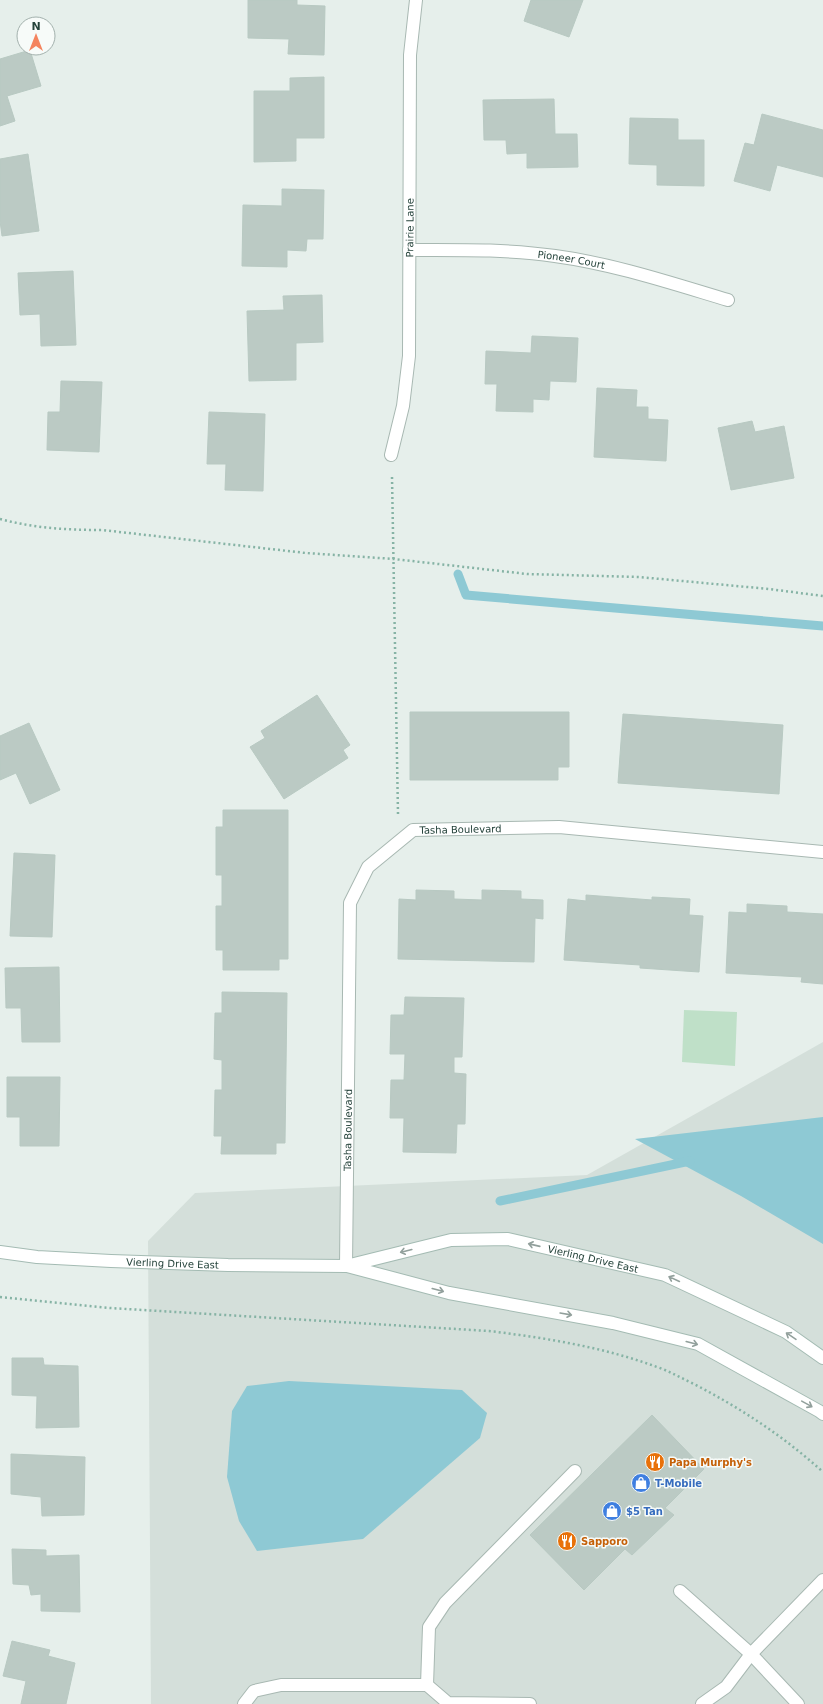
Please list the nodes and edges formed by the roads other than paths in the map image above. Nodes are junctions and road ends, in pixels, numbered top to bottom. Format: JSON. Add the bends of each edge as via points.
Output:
{"nodes":[{"id":1,"x":416,"y":0,"type":"edge"},
{"id":2,"x":409,"y":250,"type":"junction"},
{"id":3,"x":728,"y":300,"type":"dead end"},
{"id":4,"x":391,"y":455,"type":"road end"},
{"id":5,"x":823,"y":852,"type":"edge"},
{"id":6,"x":0,"y":1252,"type":"edge"},
{"id":7,"x":346,"y":1266,"type":"junction"},
{"id":8,"x":823,"y":1358,"type":"edge"},
{"id":9,"x":823,"y":1414,"type":"edge"},
{"id":10,"x":575,"y":1471,"type":"dead end"},
{"id":11,"x":823,"y":1580,"type":"edge"},
{"id":12,"x":680,"y":1591,"type":"dead end"},
{"id":13,"x":751,"y":1654,"type":"junction"},
{"id":14,"x":426,"y":1685,"type":"junction"},
{"id":15,"x":244,"y":1704,"type":"edge"},
{"id":16,"x":530,"y":1704,"type":"edge"},
{"id":17,"x":702,"y":1704,"type":"edge"},
{"id":18,"x":798,"y":1704,"type":"edge"}],
"edges":[{"from":1,"to":2,"type":"street","name":"Prairie Lane","via":[[410,55]]},
{"from":2,"to":3,"type":"street","name":"Pioneer Court","via":[[484,251],[554,256],[624,269]]},
{"from":2,"to":4,"type":"street","name":"Prairie Lane","via":[[409,356],[402,406]]},
{"from":5,"to":7,"type":"street","name":"Tasha Boulevard","via":[[559,828],[414,830],[368,867],[350,903]]},
{"from":6,"to":7,"type":"street","name":"Vierling Drive East","via":[[110,1261]]},
{"from":8,"to":7,"type":"street","name":"Vierling Drive East","one_way":true,"via":[[786,1332],[665,1275],[508,1238],[451,1240]]},
{"from":7,"to":9,"type":"street","name":"Vierling Drive East","one_way":true,"via":[[449,1293],[613,1323],[698,1344]]},
{"from":10,"to":14,"type":"street","via":[[444,1604],[429,1627]]},
{"from":11,"to":13,"type":"street"},
{"from":12,"to":13,"type":"street"},
{"from":13,"to":17,"type":"street","via":[[726,1687]]},
{"from":13,"to":18,"type":"street"},
{"from":14,"to":15,"type":"street","via":[[281,1685],[254,1691]]},
{"from":14,"to":16,"type":"street","via":[[448,1703]]}]}
